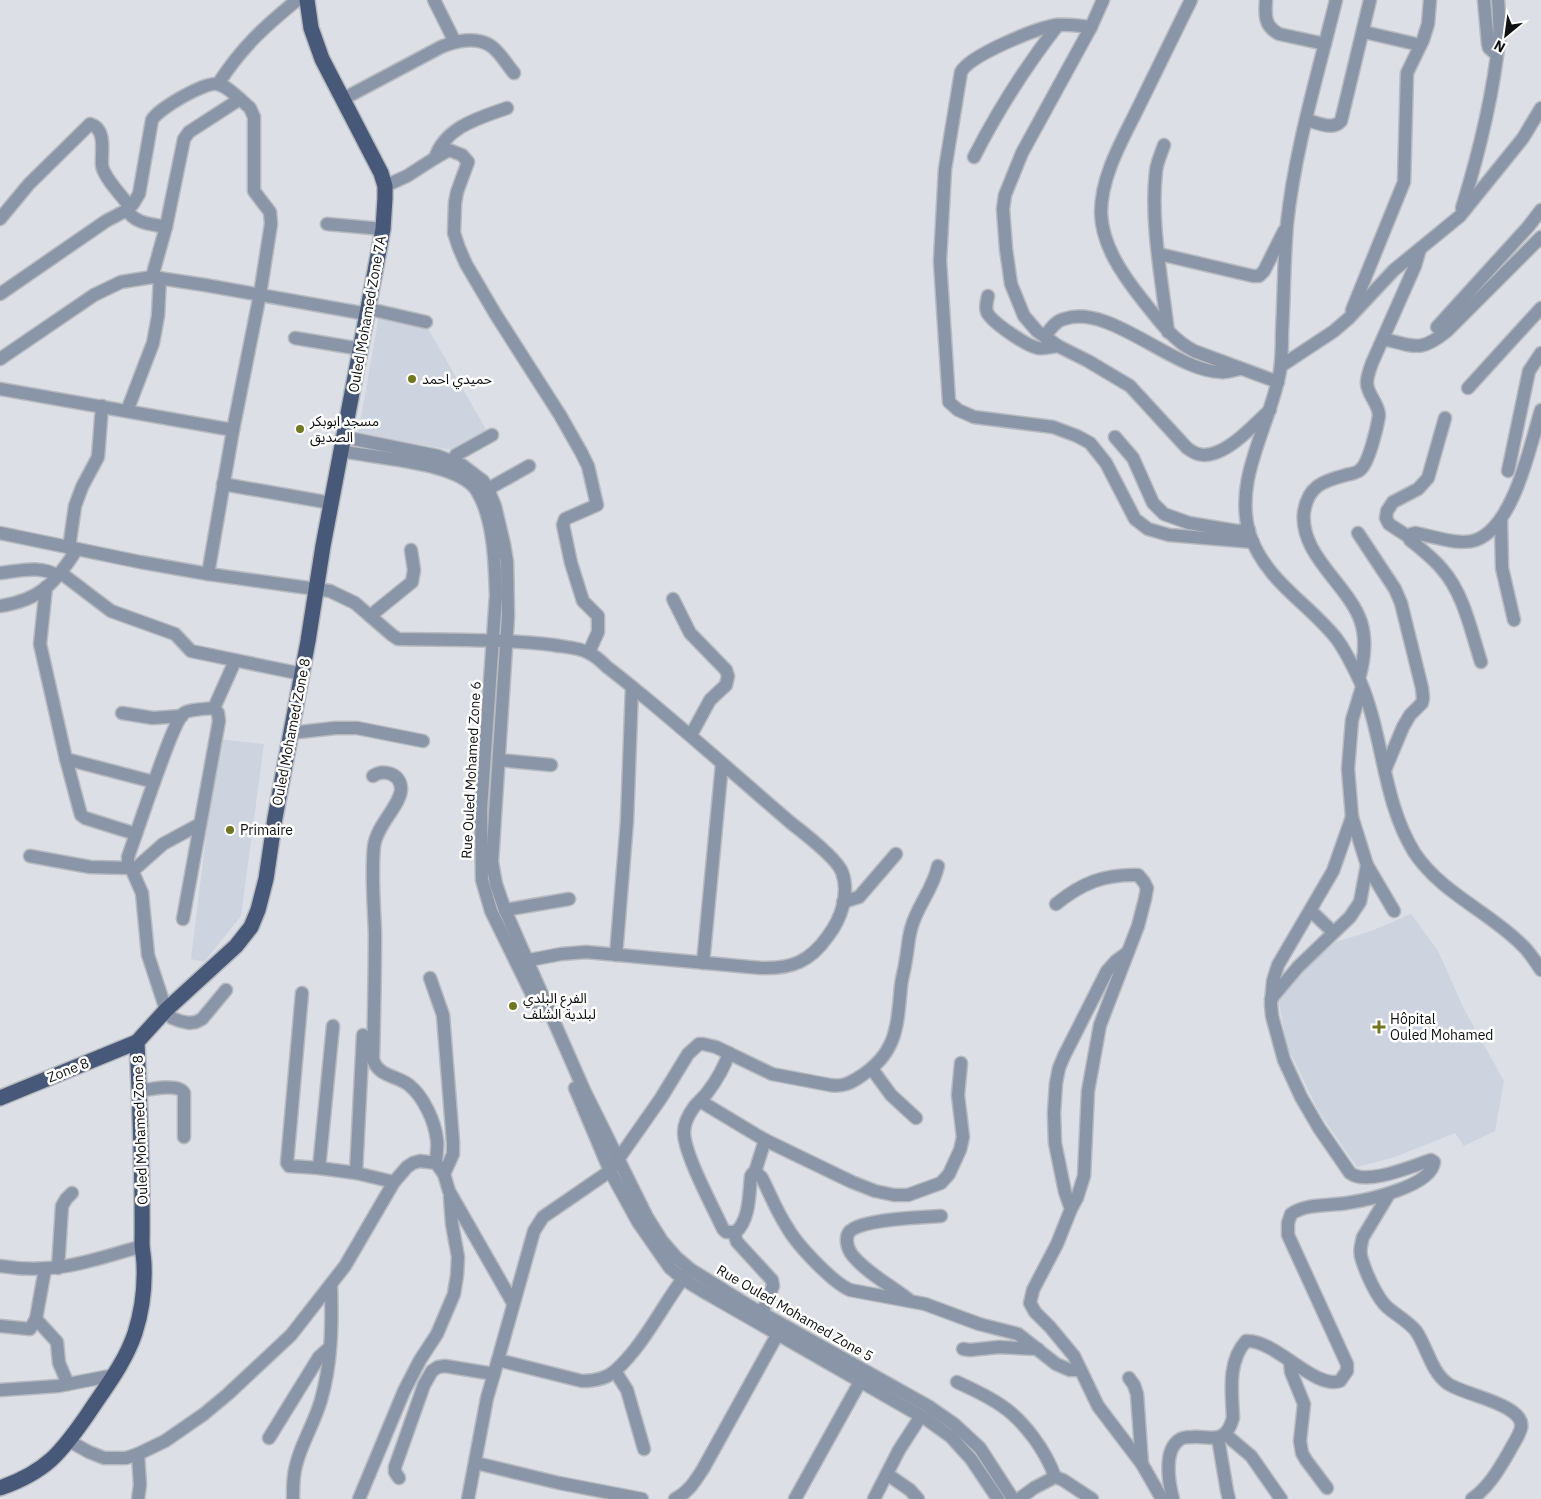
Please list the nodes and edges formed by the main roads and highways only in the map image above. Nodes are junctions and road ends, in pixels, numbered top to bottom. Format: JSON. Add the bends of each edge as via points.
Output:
{"nodes":[{"id":1,"x":308,"y":0,"type":"edge"},
{"id":2,"x":316,"y":588,"type":"joint"},
{"id":3,"x":137,"y":1042,"type":"junction"},
{"id":4,"x":0,"y":1098,"type":"edge"},
{"id":5,"x":0,"y":1488,"type":"edge"}],
"edges":[{"from":1,"to":2,"type":"main road","name":"Ouled Mohamed Zone 7A","via":[[311,28],[322,60],[385,186],[383,229]]},
{"from":2,"to":3,"type":"main road","name":"Ouled Mohamed Zone 8","via":[[258,910],[236,946],[166,1010]]},
{"from":3,"to":4,"type":"main road","name":"Zone 8"},
{"from":3,"to":5,"type":"main road","name":"Ouled Mohamed Zone 8","via":[[144,1265],[142,1307],[135,1334],[115,1375],[56,1456],[32,1474]]}]}
